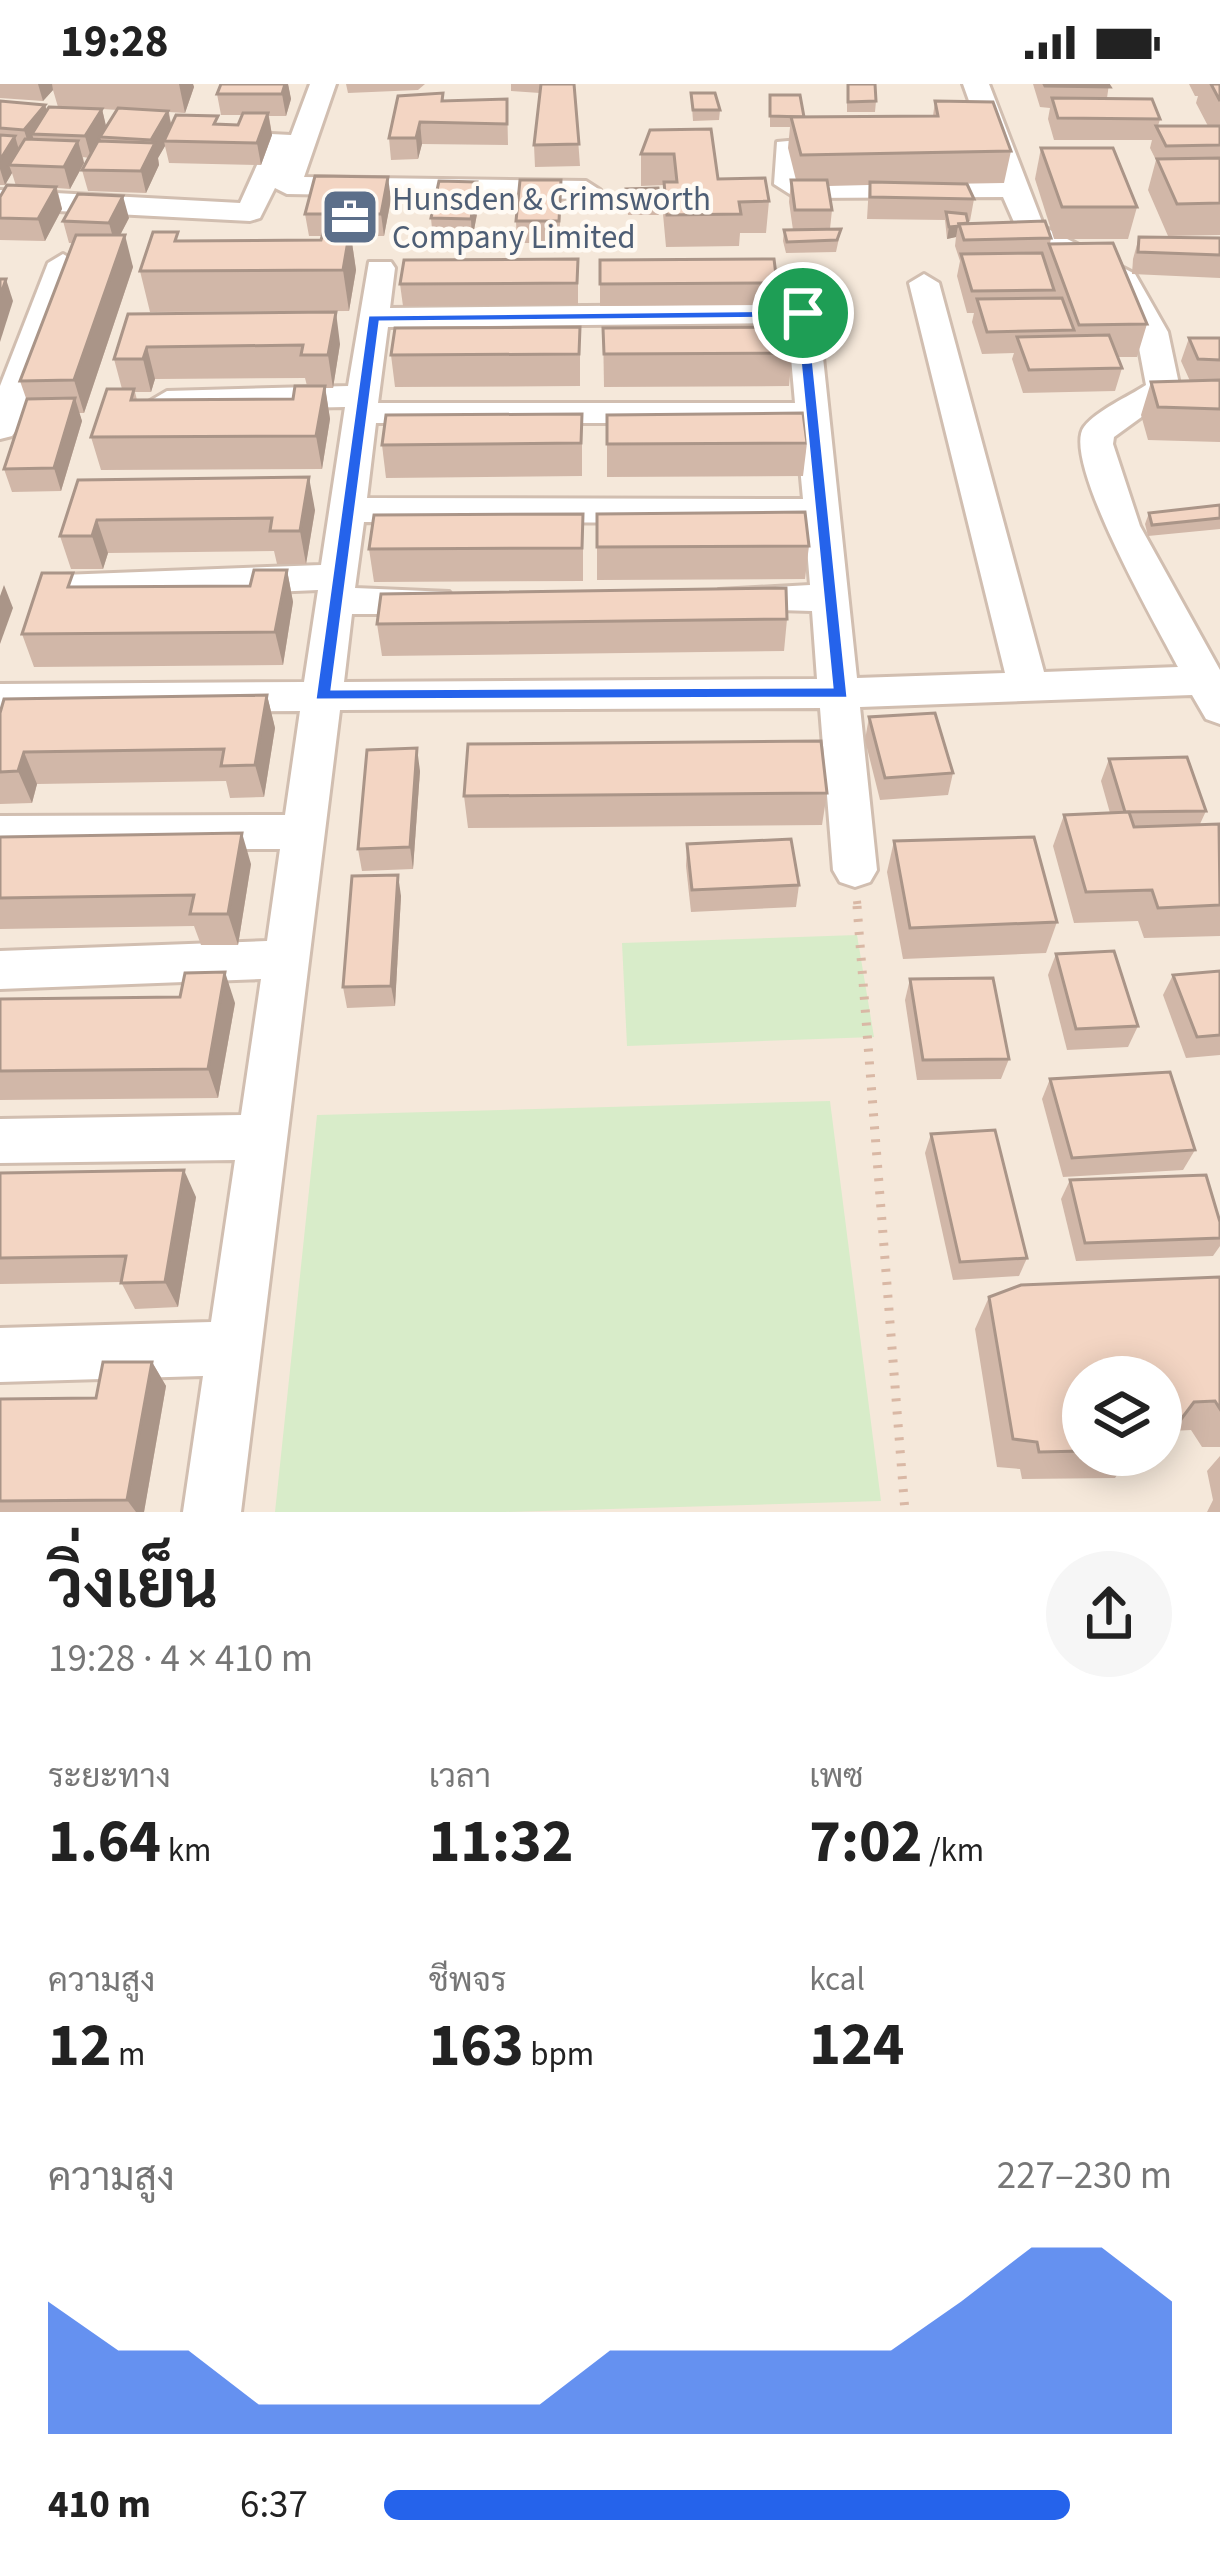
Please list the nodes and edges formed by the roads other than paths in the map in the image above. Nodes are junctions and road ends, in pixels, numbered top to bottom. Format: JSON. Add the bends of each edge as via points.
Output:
{"nodes":[{"id":1,"x":322,"y":84,"type":"edge"},
{"id":2,"x":976,"y":84,"type":"edge"},
{"id":3,"x":284,"y":139,"type":"junction"},
{"id":4,"x":878,"y":144,"type":"edge"},
{"id":5,"x":1016,"y":188,"type":"junction"},
{"id":6,"x":586,"y":190,"type":"dead end"},
{"id":7,"x":0,"y":199,"type":"edge"},
{"id":8,"x":63,"y":263,"type":"edge"},
{"id":9,"x":380,"y":268,"type":"dead end"},
{"id":10,"x":924,"y":283,"type":"dead end"},
{"id":11,"x":359,"y":321,"type":"junction"},
{"id":12,"x":135,"y":402,"type":"edge"},
{"id":13,"x":361,"y":405,"type":"junction"},
{"id":14,"x":814,"y":413,"type":"junction"},
{"id":15,"x":0,"y":430,"type":"edge"},
{"id":16,"x":306,"y":487,"type":"edge"},
{"id":17,"x":349,"y":498,"type":"junction"},
{"id":18,"x":823,"y":511,"type":"junction"},
{"id":19,"x":62,"y":588,"type":"edge"},
{"id":20,"x":337,"y":589,"type":"junction"},
{"id":21,"x":832,"y":598,"type":"junction"},
{"id":22,"x":699,"y":599,"type":"edge"},
{"id":23,"x":484,"y":600,"type":"edge"},
{"id":24,"x":1029,"y":688,"type":"junction"},
{"id":25,"x":842,"y":693,"type":"junction"},
{"id":26,"x":1213,"y":694,"type":"edge"},
{"id":27,"x":322,"y":695,"type":"junction"},
{"id":28,"x":0,"y":698,"type":"edge"},
{"id":29,"x":303,"y":832,"type":"junction"},
{"id":30,"x":0,"y":833,"type":"edge"},
{"id":31,"x":855,"y":870,"type":"road end"},
{"id":32,"x":286,"y":959,"type":"junction"},
{"id":33,"x":0,"y":970,"type":"edge"},
{"id":34,"x":262,"y":1137,"type":"junction"},
{"id":35,"x":0,"y":1142,"type":"edge"},
{"id":36,"x":234,"y":1348,"type":"junction"},
{"id":37,"x":0,"y":1355,"type":"edge"},
{"id":38,"x":212,"y":1512,"type":"edge"}],
"edges":[{"from":1,"to":3,"type":"street"},
{"from":2,"to":5,"type":"street"},
{"from":3,"to":6,"type":"street","via":[[287,185]]},
{"from":3,"to":7,"type":"street","via":[[250,212]]},
{"from":4,"to":5,"type":"street","via":[[793,144],[788,184]]},
{"from":5,"to":26,"type":"street","via":[[1031,232],[1136,294],[1162,388],[1098,432],[1096,444],[1122,526]]},
{"from":8,"to":15,"type":"street"},
{"from":9,"to":11,"type":"street"},
{"from":10,"to":24,"type":"street"},
{"from":11,"to":13,"type":"street"},
{"from":11,"to":14,"type":"street","via":[[801,297]]},
{"from":12,"to":13,"type":"street"},
{"from":13,"to":14,"type":"street"},
{"from":13,"to":17,"type":"street"},
{"from":14,"to":18,"type":"street"},
{"from":16,"to":17,"type":"street"},
{"from":17,"to":18,"type":"street"},
{"from":17,"to":20,"type":"street"},
{"from":18,"to":21,"type":"street"},
{"from":19,"to":20,"type":"street"},
{"from":20,"to":23,"type":"street"},
{"from":20,"to":27,"type":"street"},
{"from":21,"to":22,"type":"street"},
{"from":21,"to":25,"type":"street"},
{"from":24,"to":25,"type":"street"},
{"from":24,"to":26,"type":"street"},
{"from":25,"to":27,"type":"street"},
{"from":25,"to":31,"type":"street"},
{"from":27,"to":28,"type":"street"},
{"from":27,"to":29,"type":"street"},
{"from":29,"to":30,"type":"street"},
{"from":29,"to":32,"type":"street"},
{"from":32,"to":33,"type":"street"},
{"from":32,"to":34,"type":"street"},
{"from":34,"to":35,"type":"street"},
{"from":34,"to":36,"type":"street"},
{"from":36,"to":37,"type":"street"},
{"from":36,"to":38,"type":"street"}]}
